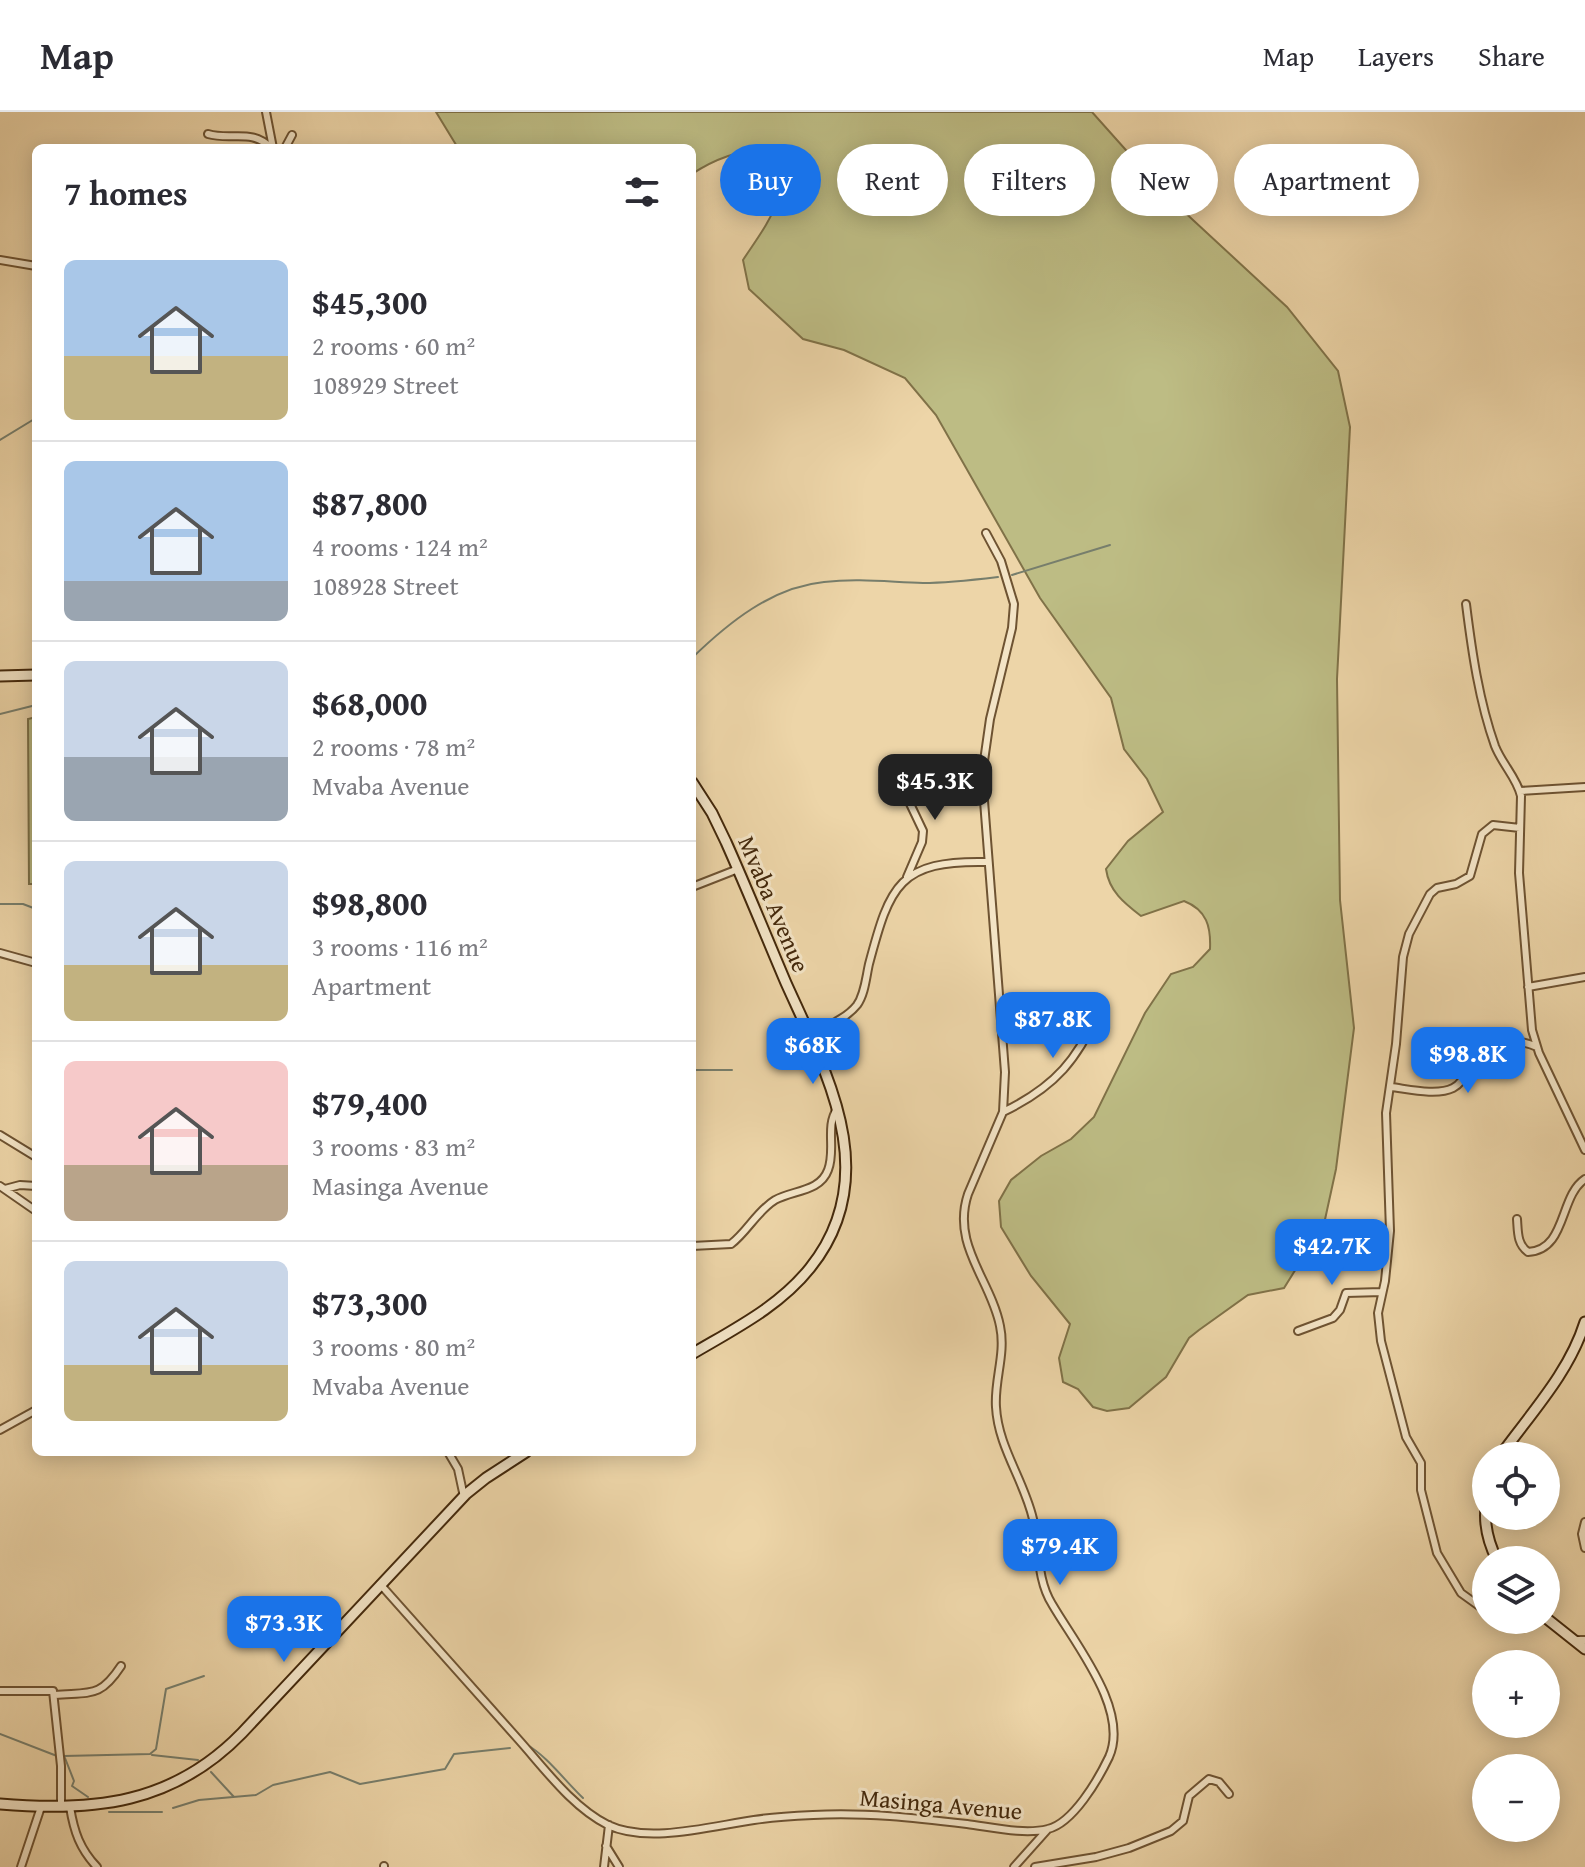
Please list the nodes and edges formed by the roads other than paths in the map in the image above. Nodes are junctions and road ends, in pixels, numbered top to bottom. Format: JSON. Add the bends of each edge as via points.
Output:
{"nodes":[{"id":1,"x":266,"y":112,"type":"edge"},
{"id":2,"x":208,"y":134,"type":"dead end"},
{"id":3,"x":292,"y":135,"type":"dead end"},
{"id":4,"x":266,"y":144,"type":"edge"},
{"id":5,"x":271,"y":144,"type":"edge"},
{"id":6,"x":287,"y":144,"type":"edge"},
{"id":7,"x":0,"y":260,"type":"edge"},
{"id":8,"x":32,"y":265,"type":"edge"},
{"id":9,"x":986,"y":533,"type":"dead end"},
{"id":10,"x":1466,"y":604,"type":"dead end"},
{"id":11,"x":32,"y":675,"type":"edge"},
{"id":12,"x":0,"y":676,"type":"edge"},
{"id":13,"x":894,"y":770,"type":"dead end"},
{"id":14,"x":1585,"y":787,"type":"edge"},
{"id":15,"x":696,"y":788,"type":"edge"},
{"id":16,"x":1520,"y":791,"type":"junction"},
{"id":17,"x":1520,"y":828,"type":"junction"},
{"id":18,"x":987,"y":862,"type":"junction"},
{"id":19,"x":738,"y":869,"type":"junction"},
{"id":20,"x":907,"y":877,"type":"junction"},
{"id":21,"x":696,"y":885,"type":"edge"},
{"id":22,"x":0,"y":953,"type":"edge"},
{"id":23,"x":32,"y":962,"type":"edge"},
{"id":24,"x":1585,"y":977,"type":"edge"},
{"id":25,"x":1528,"y":987,"type":"junction"},
{"id":26,"x":1101,"y":1005,"type":"dead end"},
{"id":27,"x":810,"y":1035,"type":"junction"},
{"id":28,"x":1537,"y":1047,"type":"junction"},
{"id":29,"x":1391,"y":1087,"type":"junction"},
{"id":30,"x":838,"y":1107,"type":"junction"},
{"id":31,"x":1003,"y":1112,"type":"junction"},
{"id":32,"x":0,"y":1135,"type":"edge"},
{"id":33,"x":1585,"y":1150,"type":"edge"},
{"id":34,"x":32,"y":1155,"type":"edge"},
{"id":35,"x":1585,"y":1179,"type":"edge"},
{"id":36,"x":32,"y":1186,"type":"edge"},
{"id":37,"x":2,"y":1188,"type":"edge"},
{"id":38,"x":32,"y":1208,"type":"edge"},
{"id":39,"x":1517,"y":1219,"type":"dead end"},
{"id":40,"x":696,"y":1246,"type":"edge"},
{"id":41,"x":1382,"y":1292,"type":"junction"},
{"id":42,"x":1585,"y":1322,"type":"edge"},
{"id":43,"x":1298,"y":1331,"type":"dead end"},
{"id":44,"x":696,"y":1352,"type":"edge"},
{"id":45,"x":32,"y":1412,"type":"edge"},
{"id":46,"x":0,"y":1430,"type":"edge"},
{"id":47,"x":1510,"y":1442,"type":"edge"},
{"id":48,"x":450,"y":1456,"type":"edge"},
{"id":49,"x":520,"y":1456,"type":"edge"},
{"id":50,"x":464,"y":1497,"type":"junction"},
{"id":51,"x":1585,"y":1522,"type":"edge"},
{"id":52,"x":1585,"y":1548,"type":"edge"},
{"id":53,"x":380,"y":1584,"type":"junction"},
{"id":54,"x":1472,"y":1601,"type":"edge"},
{"id":55,"x":1560,"y":1629,"type":"edge"},
{"id":56,"x":1573,"y":1640,"type":"junction"},
{"id":57,"x":1585,"y":1640,"type":"edge"},
{"id":58,"x":1585,"y":1649,"type":"edge"},
{"id":59,"x":121,"y":1666,"type":"dead end"},
{"id":60,"x":0,"y":1691,"type":"edge"},
{"id":61,"x":55,"y":1695,"type":"junction"},
{"id":62,"x":1229,"y":1794,"type":"dead end"},
{"id":63,"x":0,"y":1804,"type":"edge"},
{"id":64,"x":41,"y":1807,"type":"junction"},
{"id":65,"x":66,"y":1807,"type":"junction"},
{"id":66,"x":609,"y":1825,"type":"junction"},
{"id":67,"x":1048,"y":1829,"type":"junction"},
{"id":68,"x":606,"y":1846,"type":"junction"},
{"id":69,"x":21,"y":1867,"type":"edge"},
{"id":70,"x":97,"y":1867,"type":"edge"},
{"id":71,"x":604,"y":1867,"type":"edge"},
{"id":72,"x":619,"y":1867,"type":"edge"},
{"id":73,"x":1014,"y":1867,"type":"edge"},
{"id":74,"x":1035,"y":1867,"type":"edge"}],
"edges":[{"from":1,"to":5,"type":"street"},
{"from":2,"to":4,"type":"street","via":[[254,136]]},
{"from":3,"to":6,"type":"street"},
{"from":7,"to":8,"type":"street"},
{"from":9,"to":18,"type":"street","name":"Masinga Avenue","via":[[1014,604],[982,775]]},
{"from":10,"to":16,"type":"street","via":[[1491,733]]},
{"from":11,"to":12,"type":"street"},
{"from":13,"to":20,"type":"street","via":[[923,831]]},
{"from":14,"to":16,"type":"street"},
{"from":15,"to":19,"type":"street","name":"Mvaba Avenue"},
{"from":16,"to":17,"type":"street"},
{"from":17,"to":25,"type":"street"},
{"from":17,"to":29,"type":"street","via":[[1486,829],[1470,876],[1430,894],[1409,934]]},
{"from":18,"to":20,"type":"street","via":[[944,862]]},
{"from":18,"to":31,"type":"street","name":"Masinga Avenue","via":[[1005,1042]]},
{"from":19,"to":21,"type":"street"},
{"from":19,"to":27,"type":"street","name":"Mvaba Avenue"},
{"from":20,"to":27,"type":"street","via":[[888,902],[859,1001]]},
{"from":22,"to":23,"type":"street"},
{"from":24,"to":25,"type":"street"},
{"from":25,"to":28,"type":"street"},
{"from":26,"to":31,"type":"street","via":[[1062,1073]]},
{"from":27,"to":30,"type":"street","name":"Mvaba Avenue"},
{"from":28,"to":29,"type":"street","via":[[1520,1041],[1496,1044],[1484,1050],[1451,1089]]},
{"from":28,"to":33,"type":"street"},
{"from":29,"to":41,"type":"street","via":[[1386,1113],[1390,1231]]},
{"from":30,"to":40,"type":"street","via":[[832,1119],[829,1167],[822,1180],[773,1201],[731,1244]]},
{"from":30,"to":44,"type":"street","name":"Mvaba Avenue","via":[[845,1184],[828,1240],[810,1268],[776,1302]]},
{"from":31,"to":67,"type":"street","name":"Masinga Avenue","via":[[963,1208],[971,1259],[1001,1327],[998,1423],[1033,1517],[1041,1580],[1105,1695],[1114,1732],[1111,1753],[1092,1788]]},
{"from":32,"to":34,"type":"street"},
{"from":35,"to":39,"type":"street","via":[[1571,1193],[1555,1235],[1540,1249],[1528,1252],[1519,1243]]},
{"from":36,"to":37,"type":"street"},
{"from":37,"to":38,"type":"street"},
{"from":41,"to":43,"type":"street","via":[[1346,1293],[1333,1318]]},
{"from":41,"to":54,"type":"street","via":[[1381,1341],[1406,1437],[1421,1463],[1421,1490],[1437,1553],[1461,1593]]},
{"from":42,"to":47,"type":"street","via":[[1557,1379]]},
{"from":45,"to":46,"type":"street"},
{"from":48,"to":50,"type":"street"},
{"from":49,"to":50,"type":"street"},
{"from":50,"to":53,"type":"street"},
{"from":51,"to":52,"type":"street"},
{"from":53,"to":65,"type":"street","via":[[211,1761],[165,1788],[133,1799]]},
{"from":53,"to":66,"type":"street","name":"Masinga Avenue","via":[[555,1780]]},
{"from":55,"to":56,"type":"street"},
{"from":56,"to":57,"type":"street"},
{"from":56,"to":58,"type":"street"},
{"from":59,"to":61,"type":"street","via":[[97,1692]]},
{"from":60,"to":61,"type":"street"},
{"from":61,"to":65,"type":"street"},
{"from":62,"to":74,"type":"street","via":[[1209,1779],[1189,1796],[1183,1821],[1171,1831],[1096,1857]]},
{"from":63,"to":64,"type":"street"},
{"from":64,"to":65,"type":"street"},
{"from":64,"to":69,"type":"street"},
{"from":65,"to":70,"type":"street","via":[[81,1848]]},
{"from":66,"to":67,"type":"street","name":"Masinga Avenue","via":[[642,1833],[668,1832],[778,1817],[851,1814]]},
{"from":66,"to":68,"type":"street"},
{"from":67,"to":73,"type":"street"},
{"from":68,"to":71,"type":"street"},
{"from":68,"to":72,"type":"street"}]}
